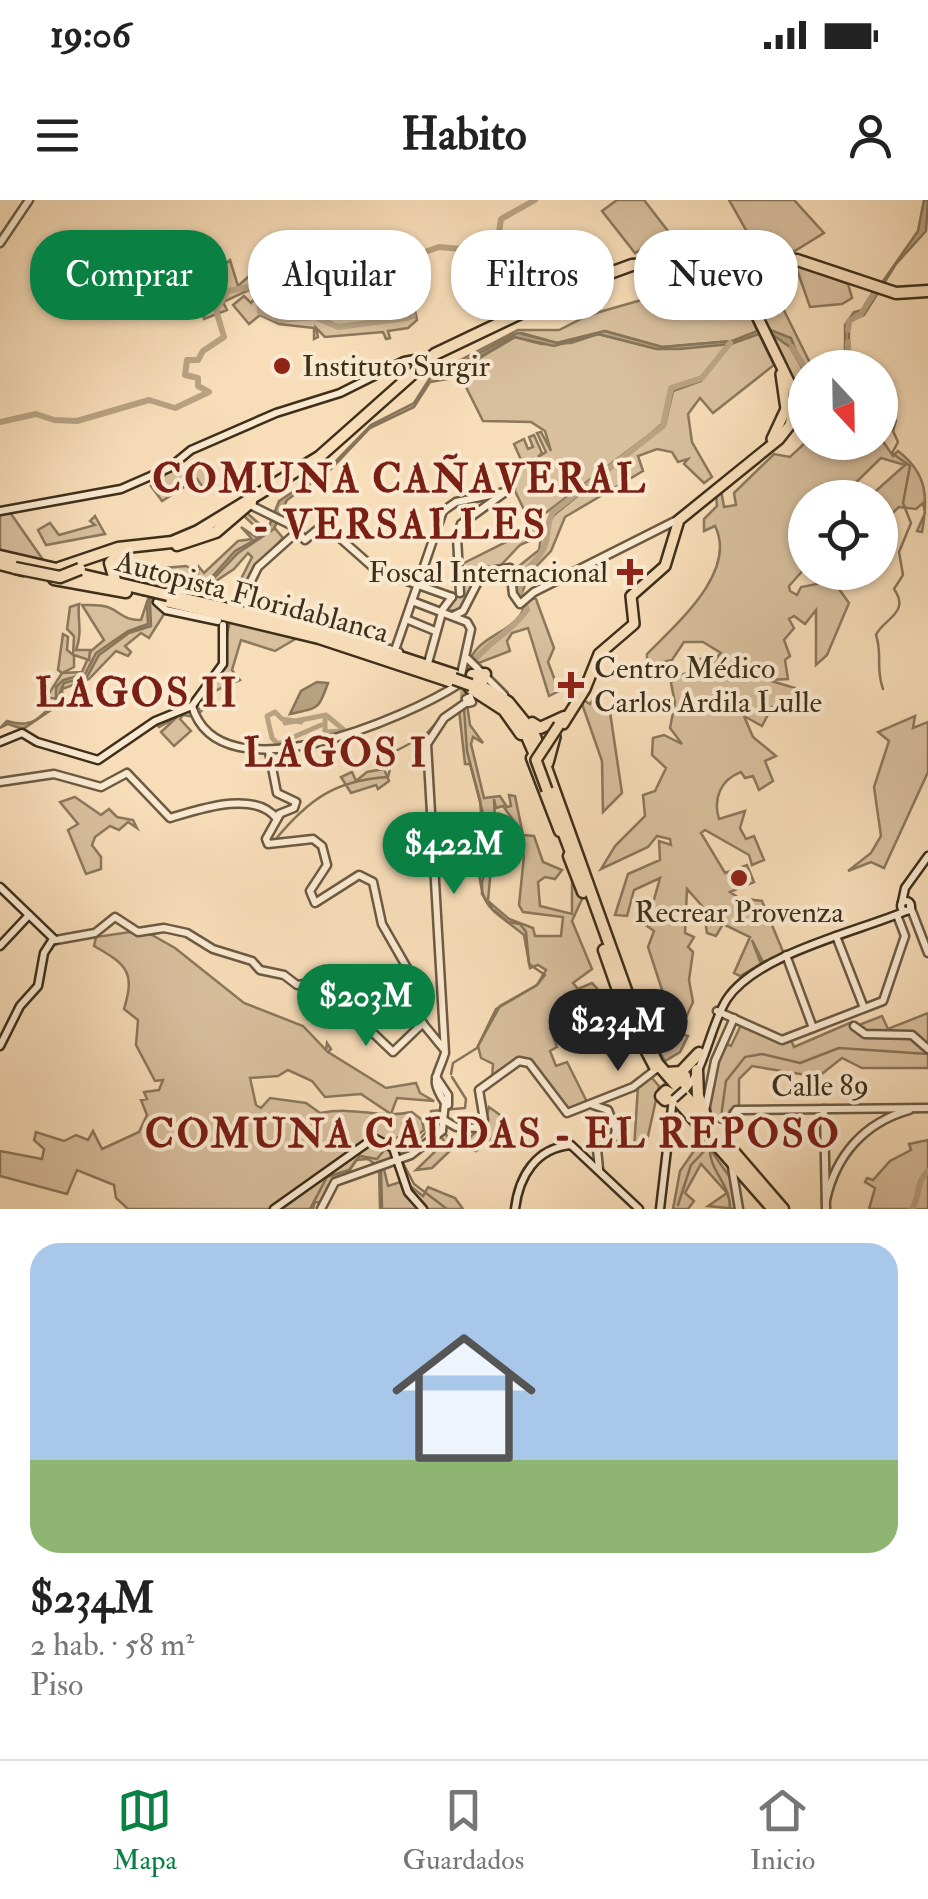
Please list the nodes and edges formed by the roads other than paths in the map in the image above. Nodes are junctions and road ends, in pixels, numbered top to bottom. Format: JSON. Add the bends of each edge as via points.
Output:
{"nodes":[{"id":1,"x":29,"y":200,"type":"edge"},
{"id":2,"x":0,"y":243,"type":"edge"},
{"id":3,"x":798,"y":260,"type":"edge"},
{"id":4,"x":798,"y":264,"type":"edge"},
{"id":5,"x":634,"y":265,"type":"edge"},
{"id":6,"x":634,"y":272,"type":"edge"},
{"id":7,"x":879,"y":289,"type":"junction"},
{"id":8,"x":928,"y":293,"type":"edge"},
{"id":9,"x":756,"y":320,"type":"edge"},
{"id":10,"x":428,"y":357,"type":"junction"},
{"id":11,"x":160,"y":473,"type":"junction"},
{"id":12,"x":149,"y":485,"type":"dead end"},
{"id":13,"x":255,"y":502,"type":"junction"},
{"id":14,"x":0,"y":512,"type":"edge"},
{"id":15,"x":228,"y":518,"type":"junction"},
{"id":16,"x":673,"y":525,"type":"junction"},
{"id":17,"x":209,"y":530,"type":"junction"},
{"id":18,"x":297,"y":532,"type":"junction"},
{"id":19,"x":122,"y":550,"type":"junction"},
{"id":20,"x":0,"y":559,"type":"edge"},
{"id":21,"x":15,"y":568,"type":"junction"},
{"id":22,"x":60,"y":568,"type":"junction"},
{"id":23,"x":418,"y":584,"type":"junction"},
{"id":24,"x":118,"y":586,"type":"junction"},
{"id":25,"x":140,"y":592,"type":"junction"},
{"id":26,"x":462,"y":594,"type":"junction"},
{"id":27,"x":412,"y":601,"type":"junction"},
{"id":28,"x":167,"y":604,"type":"junction"},
{"id":29,"x":448,"y":614,"type":"junction"},
{"id":30,"x":272,"y":618,"type":"junction"},
{"id":31,"x":223,"y":619,"type":"junction"},
{"id":32,"x":406,"y":619,"type":"junction"},
{"id":33,"x":432,"y":630,"type":"junction"},
{"id":34,"x":395,"y":650,"type":"junction"},
{"id":35,"x":426,"y":663,"type":"junction"},
{"id":36,"x":454,"y":678,"type":"junction"},
{"id":37,"x":472,"y":682,"type":"junction"},
{"id":38,"x":508,"y":702,"type":"junction"},
{"id":39,"x":192,"y":706,"type":"junction"},
{"id":40,"x":522,"y":711,"type":"junction"},
{"id":41,"x":510,"y":716,"type":"junction"},
{"id":42,"x":561,"y":721,"type":"junction"},
{"id":43,"x":532,"y":723,"type":"junction"},
{"id":44,"x":526,"y":736,"type":"junction"},
{"id":45,"x":0,"y":742,"type":"edge"},
{"id":46,"x":270,"y":752,"type":"junction"},
{"id":47,"x":548,"y":763,"type":"junction"},
{"id":48,"x":0,"y":782,"type":"edge"},
{"id":49,"x":554,"y":802,"type":"junction"},
{"id":50,"x":277,"y":816,"type":"junction"},
{"id":51,"x":928,"y":858,"type":"edge"},
{"id":52,"x":589,"y":877,"type":"junction"},
{"id":53,"x":0,"y":888,"type":"edge"},
{"id":54,"x":591,"y":893,"type":"junction"},
{"id":55,"x":905,"y":909,"type":"junction"},
{"id":56,"x":29,"y":915,"type":"junction"},
{"id":57,"x":836,"y":937,"type":"junction"},
{"id":58,"x":53,"y":940,"type":"junction"},
{"id":59,"x":0,"y":946,"type":"edge"},
{"id":60,"x":928,"y":953,"type":"edge"},
{"id":61,"x":787,"y":956,"type":"junction"},
{"id":62,"x":628,"y":1005,"type":"junction"},
{"id":63,"x":864,"y":1008,"type":"junction"},
{"id":64,"x":718,"y":1011,"type":"junction"},
{"id":65,"x":734,"y":1018,"type":"junction"},
{"id":66,"x":637,"y":1021,"type":"junction"},
{"id":67,"x":423,"y":1023,"type":"junction"},
{"id":68,"x":854,"y":1026,"type":"dead end"},
{"id":69,"x":814,"y":1028,"type":"junction"},
{"id":70,"x":1,"y":1041,"type":"edge"},
{"id":71,"x":928,"y":1049,"type":"edge"},
{"id":72,"x":445,"y":1053,"type":"junction"},
{"id":73,"x":699,"y":1053,"type":"junction"},
{"id":74,"x":697,"y":1070,"type":"junction"},
{"id":75,"x":674,"y":1090,"type":"junction"},
{"id":76,"x":603,"y":1100,"type":"junction"},
{"id":77,"x":592,"y":1104,"type":"junction"},
{"id":78,"x":824,"y":1108,"type":"junction"},
{"id":79,"x":927,"y":1108,"type":"edge"},
{"id":80,"x":608,"y":1110,"type":"junction"},
{"id":81,"x":445,"y":1111,"type":"junction"},
{"id":82,"x":707,"y":1118,"type":"junction"},
{"id":83,"x":724,"y":1133,"type":"junction"},
{"id":84,"x":397,"y":1161,"type":"junction"},
{"id":85,"x":600,"y":1172,"type":"junction"},
{"id":86,"x":742,"y":1181,"type":"junction"},
{"id":87,"x":827,"y":1193,"type":"junction"},
{"id":88,"x":515,"y":1208,"type":"edge"},
{"id":89,"x":276,"y":1209,"type":"edge"},
{"id":90,"x":321,"y":1209,"type":"edge"},
{"id":91,"x":422,"y":1209,"type":"edge"},
{"id":92,"x":640,"y":1209,"type":"edge"},
{"id":93,"x":660,"y":1209,"type":"edge"},
{"id":94,"x":738,"y":1209,"type":"edge"},
{"id":95,"x":774,"y":1209,"type":"edge"},
{"id":96,"x":785,"y":1209,"type":"edge"},
{"id":97,"x":826,"y":1209,"type":"edge"}],
"edges":[{"from":1,"to":2,"type":"street"},
{"from":3,"to":7,"type":"highway"},
{"from":4,"to":7,"type":"highway"},
{"from":5,"to":10,"type":"highway"},
{"from":6,"to":13,"type":"highway","via":[[608,275],[445,352],[323,458]]},
{"from":7,"to":8,"type":"highway"},
{"from":9,"to":16,"type":"main road","via":[[782,375],[788,414],[760,451]]},
{"from":10,"to":11,"type":"street","via":[[404,360],[340,393],[276,413],[191,450]]},
{"from":10,"to":15,"type":"highway","via":[[314,461]]},
{"from":11,"to":12,"type":"street"},
{"from":11,"to":14,"type":"street","via":[[116,491]]},
{"from":13,"to":15,"type":"highway"},
{"from":13,"to":18,"type":"street"},
{"from":15,"to":17,"type":"highway"},
{"from":16,"to":26,"type":"street","via":[[520,604],[512,594],[510,568],[480,575]]},
{"from":16,"to":42,"type":"main road","via":[[663,565],[628,595],[630,626],[598,650]]},
{"from":16,"to":47,"type":"main road","via":[[666,564],[631,594],[634,624],[599,654]]},
{"from":17,"to":19,"type":"highway","via":[[186,543]]},
{"from":17,"to":22,"type":"highway","via":[[122,547]]},
{"from":18,"to":23,"type":"street","via":[[305,540],[323,524],[377,569]]},
{"from":18,"to":31,"type":"street","via":[[258,566]]},
{"from":19,"to":21,"type":"highway","bridge":true,"via":[[58,577]]},
{"from":19,"to":24,"type":"highway","via":[[110,563]]},
{"from":20,"to":21,"type":"highway"},
{"from":20,"to":22,"type":"highway"},
{"from":20,"to":25,"type":"highway","name":"Autopista Floridablanca"},
{"from":21,"to":24,"type":"highway"},
{"from":22,"to":24,"type":"highway"},
{"from":23,"to":26,"type":"street"},
{"from":23,"to":26,"type":"street","via":[[443,511],[505,492],[461,524]]},
{"from":23,"to":27,"type":"street"},
{"from":24,"to":25,"type":"highway"},
{"from":25,"to":28,"type":"highway","name":"Autopista Floridablanca","bridge":true},
{"from":26,"to":29,"type":"street"},
{"from":26,"to":29,"type":"street"},
{"from":27,"to":29,"type":"street"},
{"from":27,"to":32,"type":"street"},
{"from":28,"to":31,"type":"highway"},
{"from":28,"to":31,"type":"highway","name":"Autopista Floridablanca","via":[[210,599]]},
{"from":28,"to":36,"type":"highway","name":"Autopista Floridablanca","via":[[328,636]]},
{"from":29,"to":33,"type":"street"},
{"from":29,"to":37,"type":"street","via":[[471,631]]},
{"from":30,"to":31,"type":"highway","name":"Autopista Floridablanca"},
{"from":30,"to":34,"type":"street"},
{"from":30,"to":35,"type":"highway","name":"Autopista Floridablanca"},
{"from":31,"to":36,"type":"highway","via":[[319,638],[394,666]]},
{"from":31,"to":39,"type":"street","via":[[223,664]]},
{"from":32,"to":33,"type":"street"},
{"from":32,"to":34,"type":"street"},
{"from":33,"to":35,"type":"street"},
{"from":34,"to":35,"type":"street"},
{"from":35,"to":36,"type":"highway","name":"Autopista Floridablanca"},
{"from":36,"to":37,"type":"highway","name":"Autopista Floridablanca","bridge":true},
{"from":37,"to":38,"type":"highway","name":"Autopista Floridablanca"},
{"from":37,"to":40,"type":"street"},
{"from":37,"to":41,"type":"highway"},
{"from":37,"to":44,"type":"highway","name":"Autopista Floridablanca","via":[[505,705]]},
{"from":37,"to":46,"type":"street","via":[[340,736]]},
{"from":37,"to":72,"type":"street","via":[[427,740]]},
{"from":38,"to":40,"type":"highway"},
{"from":38,"to":49,"type":"highway","name":"Autopista Floridablanca","via":[[534,734]]},
{"from":39,"to":45,"type":"street","via":[[154,721],[98,760],[22,733]]},
{"from":39,"to":46,"type":"street","via":[[219,743]]},
{"from":40,"to":43,"type":"highway"},
{"from":41,"to":44,"type":"highway"},
{"from":41,"to":49,"type":"highway"},
{"from":42,"to":43,"type":"highway","via":[[539,728]]},
{"from":42,"to":49,"type":"main road","bridge":true,"via":[[536,760]]},
{"from":43,"to":47,"type":"highway"},
{"from":44,"to":49,"type":"highway","name":"Autopista Floridablanca"},
{"from":46,"to":50,"type":"street","via":[[279,790],[296,806]]},
{"from":47,"to":49,"type":"highway"},
{"from":48,"to":50,"type":"street","via":[[60,774],[100,787],[127,773],[170,818],[219,805]]},
{"from":49,"to":52,"type":"highway"},
{"from":49,"to":54,"type":"highway","name":"Autopista Floridablanca"},
{"from":49,"to":62,"type":"highway"},
{"from":49,"to":62,"type":"highway","name":"Autopista Floridablanca"},
{"from":50,"to":67,"type":"street","via":[[268,844],[313,838],[322,846],[327,865],[310,894],[318,904],[359,874],[373,882],[382,924],[410,974],[399,1011]]},
{"from":51,"to":55,"type":"street","via":[[905,888]]},
{"from":52,"to":54,"type":"highway"},
{"from":52,"to":62,"type":"highway"},
{"from":53,"to":56,"type":"street"},
{"from":54,"to":66,"type":"highway","name":"Autopista Floridablanca"},
{"from":55,"to":57,"type":"street"},
{"from":55,"to":60,"type":"street"},
{"from":55,"to":63,"type":"street","via":[[905,936],[883,1001]]},
{"from":56,"to":58,"type":"street"},
{"from":56,"to":59,"type":"street"},
{"from":57,"to":61,"type":"street"},
{"from":57,"to":63,"type":"street"},
{"from":58,"to":67,"type":"street","via":[[95,933],[115,917],[138,932],[187,932],[297,984],[340,982],[350,1011],[396,1053]]},
{"from":58,"to":70,"type":"street","via":[[40,983]]},
{"from":61,"to":64,"type":"street","via":[[745,976]]},
{"from":61,"to":69,"type":"street"},
{"from":62,"to":66,"type":"highway"},
{"from":62,"to":75,"type":"highway","via":[[637,1042]]},
{"from":62,"to":95,"type":"highway","name":"Autopista Floridablanca","via":[[660,1076]]},
{"from":63,"to":69,"type":"street"},
{"from":64,"to":65,"type":"street"},
{"from":64,"to":73,"type":"street"},
{"from":64,"to":74,"type":"street"},
{"from":65,"to":69,"type":"street","via":[[782,1040]]},
{"from":65,"to":83,"type":"street","via":[[704,1109]]},
{"from":66,"to":75,"type":"highway","name":"Autopista Floridablanca"},
{"from":67,"to":72,"type":"street"},
{"from":68,"to":71,"type":"street","via":[[865,1034],[914,1036]]},
{"from":72,"to":81,"type":"street","via":[[436,1076]]},
{"from":73,"to":75,"type":"street"},
{"from":73,"to":75,"type":"highway"},
{"from":74,"to":75,"type":"street"},
{"from":74,"to":82,"type":"highway"},
{"from":75,"to":76,"type":"street"},
{"from":75,"to":82,"type":"highway"},
{"from":75,"to":86,"type":"highway"},
{"from":75,"to":93,"type":"street"},
{"from":75,"to":96,"type":"highway","name":"Autopista Floridablanca"},
{"from":76,"to":77,"type":"street"},
{"from":76,"to":80,"type":"street"},
{"from":77,"to":80,"type":"street"},
{"from":77,"to":81,"type":"street","via":[[567,1113],[529,1063],[519,1061],[480,1089],[481,1127],[463,1128]]},
{"from":78,"to":79,"type":"street","name":"Calle 89"},
{"from":78,"to":83,"type":"street","name":"Calle 89","via":[[734,1110]]},
{"from":78,"to":87,"type":"street"},
{"from":79,"to":87,"type":"street","via":[[893,1115],[867,1131],[842,1158]]},
{"from":80,"to":85,"type":"street","via":[[616,1130],[598,1146]]},
{"from":81,"to":84,"type":"street","via":[[417,1152]]},
{"from":82,"to":83,"type":"highway"},
{"from":83,"to":96,"type":"highway"},
{"from":84,"to":89,"type":"street","via":[[386,1144],[372,1142]]},
{"from":84,"to":90,"type":"street","via":[[335,1182]]},
{"from":84,"to":91,"type":"street","via":[[406,1193]]},
{"from":85,"to":88,"type":"street","via":[[575,1146],[558,1147],[532,1163]]},
{"from":85,"to":92,"type":"street"},
{"from":86,"to":94,"type":"street"},
{"from":86,"to":95,"type":"highway"},
{"from":87,"to":97,"type":"street"}]}
